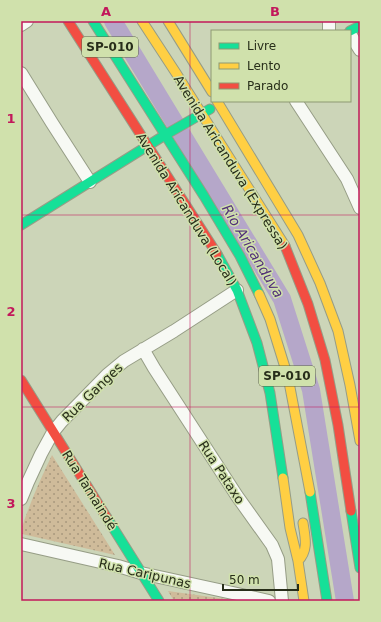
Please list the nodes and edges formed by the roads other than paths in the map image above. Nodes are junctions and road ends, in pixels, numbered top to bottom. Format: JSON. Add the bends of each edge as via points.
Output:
{"nodes":[{"id":1,"x":27,"y":21,"type":"edge"},
{"id":2,"x":68,"y":21,"type":"edge"},
{"id":3,"x":93,"y":21,"type":"edge"},
{"id":4,"x":142,"y":21,"type":"edge"},
{"id":5,"x":171,"y":22,"type":"edge"},
{"id":6,"x":21,"y":25,"type":"edge"},
{"id":7,"x":360,"y":26,"type":"edge"},
{"id":8,"x":351,"y":32,"type":"edge"},
{"id":9,"x":351,"y":35,"type":"edge"},
{"id":10,"x":360,"y":50,"type":"edge"},
{"id":11,"x":21,"y":73,"type":"edge"},
{"id":12,"x":211,"y":90,"type":"edge"},
{"id":13,"x":221,"y":102,"type":"edge"},
{"id":14,"x":297,"y":102,"type":"edge"},
{"id":15,"x":202,"y":114,"type":"junction"},
{"id":16,"x":165,"y":135,"type":"junction"},
{"id":17,"x":148,"y":146,"type":"junction"},
{"id":18,"x":347,"y":179,"type":"junction"},
{"id":19,"x":90,"y":182,"type":"junction"},
{"id":20,"x":360,"y":190,"type":"edge"},
{"id":21,"x":360,"y":208,"type":"edge"},
{"id":22,"x":21,"y":225,"type":"edge"},
{"id":23,"x":237,"y":290,"type":"junction"},
{"id":24,"x":144,"y":349,"type":"junction"},
{"id":25,"x":21,"y":380,"type":"edge"},
{"id":26,"x":291,"y":395,"type":"junction"},
{"id":27,"x":356,"y":398,"type":"edge"},
{"id":28,"x":54,"y":432,"type":"junction"},
{"id":29,"x":360,"y":441,"type":"edge"},
{"id":30,"x":346,"y":476,"type":"junction"},
{"id":31,"x":299,"y":483,"type":"dead end"},
{"id":32,"x":21,"y":499,"type":"edge"},
{"id":33,"x":302,"y":517,"type":"dead end"},
{"id":34,"x":360,"y":517,"type":"edge"},
{"id":35,"x":21,"y":544,"type":"edge"},
{"id":36,"x":298,"y":561,"type":"junction"},
{"id":37,"x":360,"y":568,"type":"edge"},
{"id":38,"x":141,"y":573,"type":"junction"},
{"id":39,"x":159,"y":601,"type":"edge"},
{"id":40,"x":269,"y":601,"type":"edge"},
{"id":41,"x":282,"y":601,"type":"edge"},
{"id":42,"x":304,"y":601,"type":"edge"},
{"id":43,"x":327,"y":601,"type":"edge"}],
"edges":[{"from":1,"to":6,"type":"street"},
{"from":2,"to":17,"type":"main road","name":"Avenida Aricanduva (Local)"},
{"from":3,"to":16,"type":"main road","number":"SP-010"},
{"from":4,"to":15,"type":"main road","name":"Avenida Aricanduva (Expressa)","number":"SP-010"},
{"from":5,"to":12,"type":"main road"},
{"from":7,"to":8,"type":"main road"},
{"from":9,"to":10,"type":"street"},
{"from":11,"to":19,"type":"street"},
{"from":13,"to":15,"type":"main road"},
{"from":13,"to":27,"type":"main road","via":[[298,236],[320,283],[338,331]]},
{"from":14,"to":18,"type":"street"},
{"from":15,"to":16,"type":"main road"},
{"from":15,"to":30,"type":"main road","name":"Avenida Aricanduva (Expressa)","number":"SP-010","via":[[285,246],[308,304],[325,360]]},
{"from":16,"to":17,"type":"main road"},
{"from":16,"to":26,"type":"main road","number":"SP-010","via":[[240,256],[261,296],[288,377]]},
{"from":17,"to":19,"type":"main road"},
{"from":17,"to":23,"type":"main road","name":"Avenida Aricanduva (Local)"},
{"from":18,"to":20,"type":"street"},
{"from":18,"to":21,"type":"street"},
{"from":19,"to":22,"type":"main road"},
{"from":23,"to":24,"type":"street","name":"Rua Ganges"},
{"from":23,"to":36,"type":"main road","name":"Avenida Aricanduva (Local)","via":[[252,330],[270,393],[290,528]]},
{"from":24,"to":28,"type":"street","name":"Rua Ganges","via":[[107,375]]},
{"from":24,"to":41,"type":"street","name":"Rua Pataxo","via":[[237,496],[272,545],[278,559]]},
{"from":25,"to":28,"type":"main road","name":"Rua Tamaindé"},
{"from":26,"to":31,"type":"main road"},
{"from":26,"to":43,"type":"main road","number":"SP-010","via":[[309,483]]},
{"from":27,"to":29,"type":"main road"},
{"from":28,"to":32,"type":"street","name":"Rua Ganges"},
{"from":28,"to":38,"type":"main road","name":"Rua Tamaindé"},
{"from":30,"to":34,"type":"main road"},
{"from":30,"to":37,"type":"main road","name":"Avenida Aricanduva (Expressa)","number":"SP-010"},
{"from":33,"to":36,"type":"main road","via":[[306,542],[302,557]]},
{"from":35,"to":38,"type":"street","name":"Rua Caripunas"},
{"from":36,"to":42,"type":"main road","name":"Avenida Aricanduva (Local)"},
{"from":38,"to":39,"type":"main road","name":"Rua Tamaindé"},
{"from":38,"to":40,"type":"street","name":"Rua Caripunas"}]}
